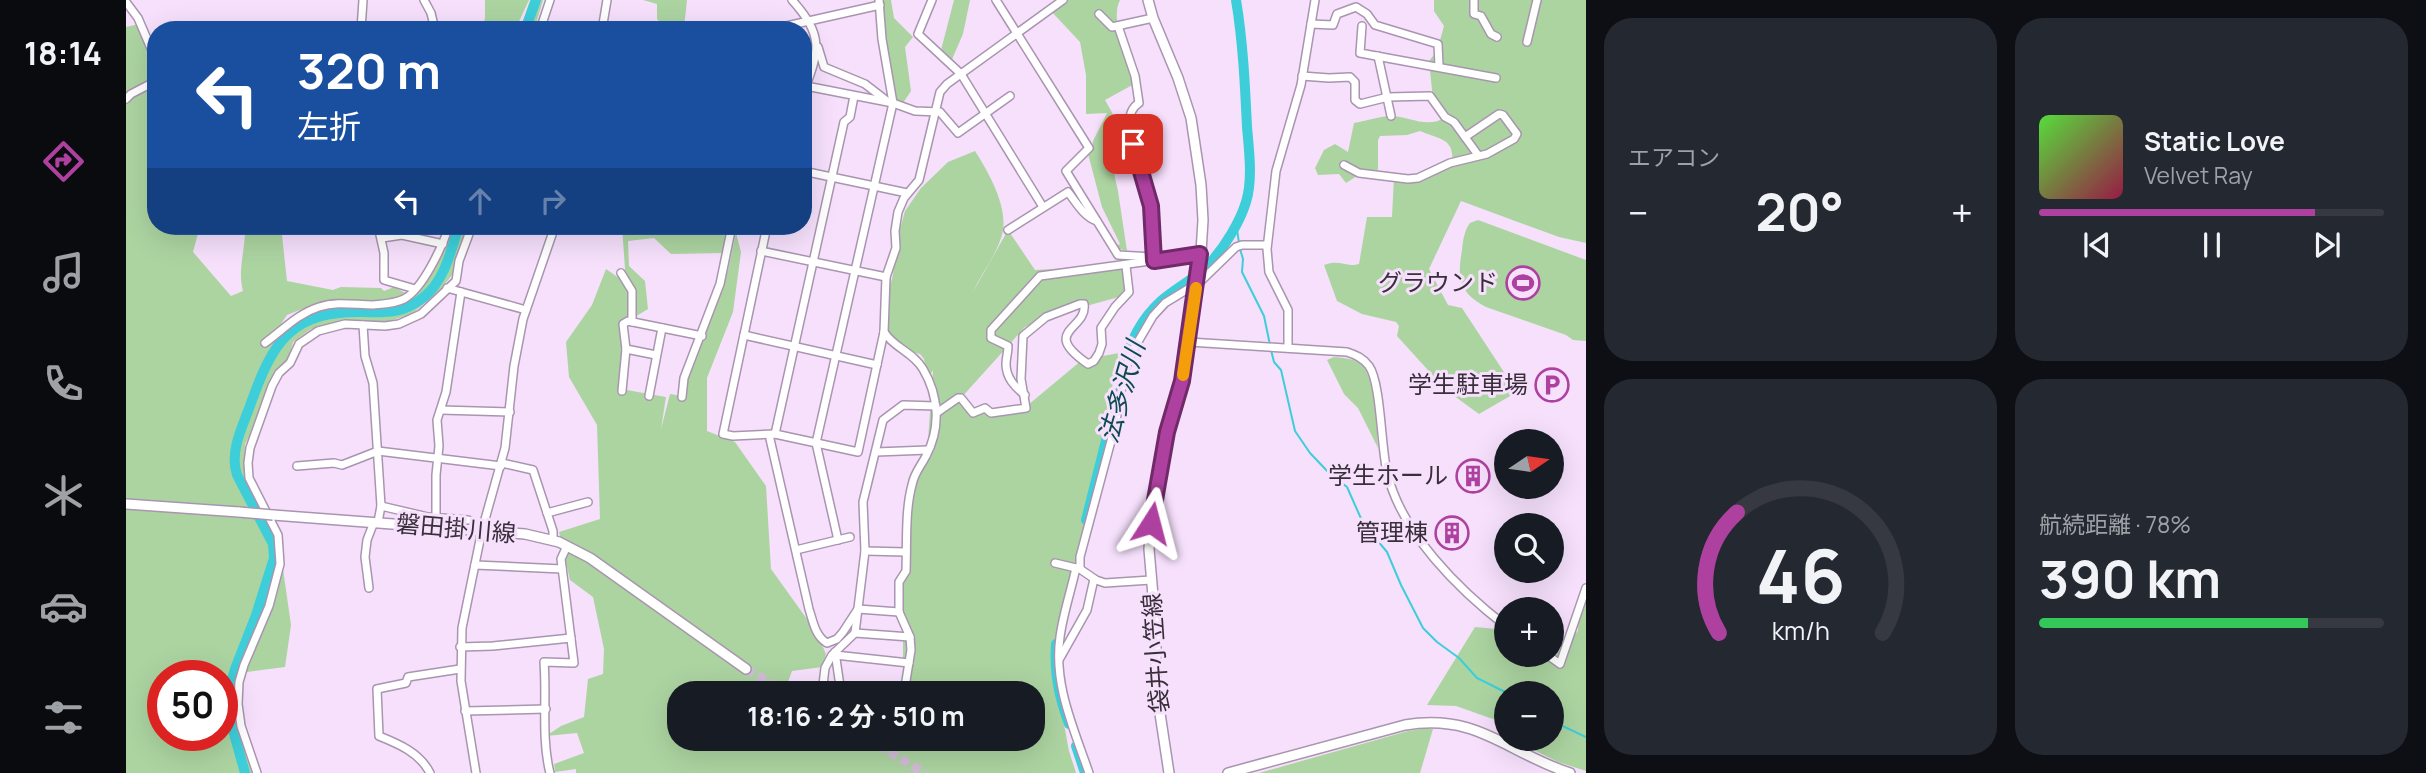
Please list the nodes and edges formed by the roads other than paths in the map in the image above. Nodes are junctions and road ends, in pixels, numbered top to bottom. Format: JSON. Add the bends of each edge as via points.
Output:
{"nodes":[{"id":1,"x":363,"y":0,"type":"edge"},
{"id":2,"x":424,"y":0,"type":"edge"},
{"id":3,"x":550,"y":0,"type":"edge"},
{"id":4,"x":607,"y":0,"type":"edge"},
{"id":5,"x":792,"y":0,"type":"edge"},
{"id":6,"x":932,"y":0,"type":"edge"},
{"id":7,"x":996,"y":0,"type":"edge"},
{"id":8,"x":1063,"y":0,"type":"edge"},
{"id":9,"x":1147,"y":0,"type":"edge"},
{"id":10,"x":1315,"y":0,"type":"edge"},
{"id":11,"x":1359,"y":0,"type":"edge"},
{"id":12,"x":1474,"y":0,"type":"edge"},
{"id":13,"x":1536,"y":0,"type":"edge"},
{"id":14,"x":126,"y":2,"type":"edge"},
{"id":15,"x":880,"y":3,"type":"edge"},
{"id":16,"x":1345,"y":10,"type":"junction"},
{"id":17,"x":1099,"y":14,"type":"dead end"},
{"id":18,"x":1153,"y":18,"type":"junction"},
{"id":19,"x":808,"y":20,"type":"junction"},
{"id":20,"x":362,"y":21,"type":"edge"},
{"id":21,"x":432,"y":21,"type":"edge"},
{"id":22,"x":543,"y":21,"type":"edge"},
{"id":23,"x":604,"y":21,"type":"edge"},
{"id":24,"x":804,"y":21,"type":"edge"},
{"id":25,"x":1311,"y":24,"type":"junction"},
{"id":26,"x":1118,"y":26,"type":"junction"},
{"id":27,"x":1362,"y":26,"type":"dead end"},
{"id":28,"x":812,"y":30,"type":"edge"},
{"id":29,"x":1018,"y":33,"type":"junction"},
{"id":30,"x":1497,"y":37,"type":"dead end"},
{"id":31,"x":147,"y":40,"type":"edge"},
{"id":32,"x":1527,"y":42,"type":"dead end"},
{"id":33,"x":818,"y":46,"type":"junction"},
{"id":34,"x":1378,"y":56,"type":"junction"},
{"id":35,"x":812,"y":65,"type":"edge"},
{"id":36,"x":1439,"y":66,"type":"junction"},
{"id":37,"x":961,"y":74,"type":"junction"},
{"id":38,"x":1302,"y":76,"type":"junction"},
{"id":39,"x":1496,"y":78,"type":"dead end"},
{"id":40,"x":147,"y":86,"type":"edge"},
{"id":41,"x":812,"y":92,"type":"edge"},
{"id":42,"x":854,"y":96,"type":"junction"},
{"id":43,"x":1010,"y":96,"type":"dead end"},
{"id":44,"x":1388,"y":97,"type":"junction"},
{"id":45,"x":126,"y":99,"type":"edge"},
{"id":46,"x":890,"y":103,"type":"junction"},
{"id":47,"x":936,"y":112,"type":"junction"},
{"id":48,"x":985,"y":113,"type":"junction"},
{"id":49,"x":1391,"y":116,"type":"dead end"},
{"id":50,"x":1465,"y":137,"type":"junction"},
{"id":51,"x":1478,"y":155,"type":"junction"},
{"id":52,"x":1344,"y":165,"type":"dead end"},
{"id":53,"x":812,"y":173,"type":"edge"},
{"id":54,"x":832,"y":177,"type":"junction"},
{"id":55,"x":874,"y":186,"type":"junction"},
{"id":56,"x":907,"y":193,"type":"junction"},
{"id":57,"x":1042,"y":207,"type":"junction"},
{"id":58,"x":1097,"y":220,"type":"junction"},
{"id":59,"x":1008,"y":230,"type":"dead end"},
{"id":60,"x":381,"y":235,"type":"edge"},
{"id":61,"x":446,"y":235,"type":"edge"},
{"id":62,"x":469,"y":235,"type":"edge"},
{"id":63,"x":552,"y":235,"type":"edge"},
{"id":64,"x":730,"y":235,"type":"edge"},
{"id":65,"x":765,"y":235,"type":"edge"},
{"id":66,"x":382,"y":238,"type":"junction"},
{"id":67,"x":443,"y":244,"type":"junction"},
{"id":68,"x":1267,"y":244,"type":"junction"},
{"id":69,"x":761,"y":251,"type":"junction"},
{"id":70,"x":1200,"y":254,"type":"junction"},
{"id":71,"x":1154,"y":259,"type":"junction"},
{"id":72,"x":814,"y":261,"type":"junction"},
{"id":73,"x":1126,"y":265,"type":"junction"},
{"id":74,"x":855,"y":270,"type":"junction"},
{"id":75,"x":621,"y":273,"type":"dead end"},
{"id":76,"x":886,"y":277,"type":"junction"},
{"id":77,"x":1197,"y":283,"type":"junction"},
{"id":78,"x":415,"y":289,"type":"junction"},
{"id":79,"x":447,"y":289,"type":"junction"},
{"id":80,"x":461,"y":292,"type":"junction"},
{"id":81,"x":526,"y":310,"type":"junction"},
{"id":82,"x":632,"y":322,"type":"junction"},
{"id":83,"x":363,"y":325,"type":"junction"},
{"id":84,"x":662,"y":328,"type":"junction"},
{"id":85,"x":884,"y":332,"type":"junction"},
{"id":86,"x":744,"y":335,"type":"junction"},
{"id":87,"x":702,"y":336,"type":"junction"},
{"id":88,"x":1189,"y":342,"type":"junction"},
{"id":89,"x":265,"y":343,"type":"dead end"},
{"id":90,"x":794,"y":347,"type":"junction"},
{"id":91,"x":1288,"y":348,"type":"junction"},
{"id":92,"x":626,"y":349,"type":"junction"},
{"id":93,"x":656,"y":355,"type":"junction"},
{"id":94,"x":835,"y":356,"type":"junction"},
{"id":95,"x":877,"y":365,"type":"junction"},
{"id":96,"x":622,"y":391,"type":"dead end"},
{"id":97,"x":1025,"y":395,"type":"junction"},
{"id":98,"x":649,"y":396,"type":"dead end"},
{"id":99,"x":682,"y":397,"type":"dead end"},
{"id":100,"x":937,"y":409,"type":"junction"},
{"id":101,"x":441,"y":410,"type":"junction"},
{"id":102,"x":510,"y":412,"type":"junction"},
{"id":103,"x":772,"y":437,"type":"junction"},
{"id":104,"x":816,"y":443,"type":"junction"},
{"id":105,"x":377,"y":450,"type":"junction"},
{"id":106,"x":928,"y":450,"type":"junction"},
{"id":107,"x":876,"y":452,"type":"junction"},
{"id":108,"x":438,"y":457,"type":"junction"},
{"id":109,"x":502,"y":465,"type":"junction"},
{"id":110,"x":297,"y":466,"type":"dead end"},
{"id":111,"x":588,"y":502,"type":"dead end"},
{"id":112,"x":126,"y":504,"type":"edge"},
{"id":113,"x":381,"y":506,"type":"junction"},
{"id":114,"x":547,"y":513,"type":"junction"},
{"id":115,"x":436,"y":517,"type":"junction"},
{"id":116,"x":468,"y":520,"type":"dead end"},
{"id":117,"x":376,"y":522,"type":"junction"},
{"id":118,"x":482,"y":530,"type":"junction"},
{"id":119,"x":850,"y":537,"type":"dead end"},
{"id":120,"x":553,"y":540,"type":"junction"},
{"id":121,"x":838,"y":540,"type":"junction"},
{"id":122,"x":567,"y":546,"type":"junction"},
{"id":123,"x":796,"y":550,"type":"junction"},
{"id":124,"x":865,"y":551,"type":"junction"},
{"id":125,"x":906,"y":552,"type":"junction"},
{"id":126,"x":1055,"y":563,"type":"dead end"},
{"id":127,"x":475,"y":565,"type":"junction"},
{"id":128,"x":562,"y":569,"type":"junction"},
{"id":129,"x":1078,"y":569,"type":"junction"},
{"id":130,"x":1094,"y":579,"type":"junction"},
{"id":131,"x":1151,"y":580,"type":"junction"},
{"id":132,"x":369,"y":588,"type":"dead end"},
{"id":133,"x":1586,"y":588,"type":"edge"},
{"id":134,"x":858,"y":609,"type":"junction"},
{"id":135,"x":899,"y":612,"type":"junction"},
{"id":136,"x":1494,"y":616,"type":"edge"},
{"id":137,"x":1073,"y":632,"type":"junction"},
{"id":138,"x":855,"y":633,"type":"junction"},
{"id":139,"x":1060,"y":634,"type":"junction"},
{"id":140,"x":910,"y":637,"type":"junction"},
{"id":141,"x":571,"y":638,"type":"junction"},
{"id":142,"x":460,"y":647,"type":"junction"},
{"id":143,"x":835,"y":652,"type":"junction"},
{"id":144,"x":1564,"y":652,"type":"edge"},
{"id":145,"x":1060,"y":660,"type":"junction"},
{"id":146,"x":909,"y":663,"type":"junction"},
{"id":147,"x":460,"y":669,"type":"junction"},
{"id":148,"x":746,"y":669,"type":"tunnel mouth"},
{"id":149,"x":823,"y":681,"type":"edge"},
{"id":150,"x":839,"y":681,"type":"edge"},
{"id":151,"x":906,"y":681,"type":"edge"},
{"id":152,"x":546,"y":709,"type":"junction"},
{"id":153,"x":465,"y":711,"type":"junction"},
{"id":154,"x":257,"y":773,"type":"edge"},
{"id":155,"x":430,"y":773,"type":"edge"},
{"id":156,"x":476,"y":773,"type":"edge"},
{"id":157,"x":550,"y":773,"type":"edge"},
{"id":158,"x":1088,"y":773,"type":"edge"},
{"id":159,"x":1169,"y":773,"type":"edge"},
{"id":160,"x":1228,"y":773,"type":"edge"},
{"id":161,"x":1570,"y":773,"type":"edge"}],
"edges":[{"from":1,"to":20,"type":"street"},
{"from":2,"to":21,"type":"street"},
{"from":3,"to":22,"type":"street"},
{"from":4,"to":23,"type":"street"},
{"from":5,"to":19,"type":"street"},
{"from":6,"to":37,"type":"street","via":[[918,34]]},
{"from":7,"to":29,"type":"street"},
{"from":8,"to":29,"type":"street"},
{"from":9,"to":18,"type":"main road","name":"袋井小笠線"},
{"from":10,"to":25,"type":"street"},
{"from":11,"to":16,"type":"street"},
{"from":12,"to":30,"type":"street","via":[[1474,14],[1481,16]]},
{"from":13,"to":32,"type":"street"},
{"from":14,"to":31,"type":"street"},
{"from":15,"to":19,"type":"street"},
{"from":15,"to":46,"type":"street"},
{"from":16,"to":25,"type":"street","via":[[1337,14],[1333,25]]},
{"from":16,"to":36,"type":"street","via":[[1356,7],[1375,25],[1438,44]]},
{"from":17,"to":26,"type":"street","via":[[1112,27]]},
{"from":18,"to":26,"type":"street"},
{"from":18,"to":70,"type":"main road","name":"袋井小笠線","via":[[1191,118],[1201,184]]},
{"from":19,"to":24,"type":"street"},
{"from":25,"to":38,"type":"street"},
{"from":26,"to":71,"type":"street","via":[[1139,103],[1133,106],[1122,140],[1133,144],[1151,206]]},
{"from":27,"to":34,"type":"street","via":[[1360,53]]},
{"from":28,"to":33,"type":"street"},
{"from":29,"to":37,"type":"street"},
{"from":29,"to":58,"type":"street","via":[[1089,148],[1066,171]]},
{"from":33,"to":35,"type":"street"},
{"from":33,"to":46,"type":"street","via":[[824,67],[865,83]]},
{"from":34,"to":36,"type":"street"},
{"from":34,"to":44,"type":"street"},
{"from":36,"to":39,"type":"street"},
{"from":37,"to":47,"type":"street","via":[[940,92]]},
{"from":37,"to":48,"type":"street"},
{"from":38,"to":44,"type":"street","via":[[1350,77],[1360,104]]},
{"from":38,"to":68,"type":"street","via":[[1276,171]]},
{"from":40,"to":45,"type":"street"},
{"from":41,"to":42,"type":"street"},
{"from":42,"to":46,"type":"street"},
{"from":42,"to":54,"type":"street"},
{"from":43,"to":48,"type":"street"},
{"from":44,"to":49,"type":"street"},
{"from":44,"to":50,"type":"street","via":[[1430,96]]},
{"from":46,"to":47,"type":"street"},
{"from":46,"to":55,"type":"street"},
{"from":47,"to":48,"type":"street","via":[[958,133]]},
{"from":47,"to":56,"type":"street","via":[[919,180]]},
{"from":48,"to":57,"type":"street"},
{"from":50,"to":51,"type":"street"},
{"from":50,"to":51,"type":"street","via":[[1503,115],[1517,137]]},
{"from":51,"to":52,"type":"street","via":[[1408,179],[1359,173]]},
{"from":53,"to":54,"type":"street"},
{"from":54,"to":55,"type":"street"},
{"from":54,"to":72,"type":"street"},
{"from":55,"to":56,"type":"street"},
{"from":55,"to":74,"type":"street"},
{"from":56,"to":76,"type":"street","via":[[898,212],[896,248]]},
{"from":57,"to":58,"type":"street","via":[[1068,192]]},
{"from":57,"to":59,"type":"street"},
{"from":58,"to":71,"type":"street","via":[[1118,254]]},
{"from":60,"to":66,"type":"street"},
{"from":61,"to":67,"type":"street"},
{"from":62,"to":79,"type":"street","via":[[456,281]]},
{"from":63,"to":81,"type":"street"},
{"from":64,"to":87,"type":"street"},
{"from":65,"to":69,"type":"street"},
{"from":66,"to":67,"type":"street","via":[[402,235]]},
{"from":66,"to":78,"type":"street","via":[[384,280]]},
{"from":67,"to":78,"type":"street"},
{"from":68,"to":77,"type":"street","via":[[1236,247]]},
{"from":68,"to":91,"type":"street","via":[[1269,272],[1287,310]]},
{"from":69,"to":72,"type":"street"},
{"from":69,"to":86,"type":"street"},
{"from":70,"to":71,"type":"street"},
{"from":70,"to":77,"type":"main road","name":"袋井小笠線"},
{"from":71,"to":73,"type":"street"},
{"from":72,"to":74,"type":"street"},
{"from":72,"to":90,"type":"street"},
{"from":73,"to":97,"type":"street","via":[[1040,276],[991,330],[991,338],[1007,346],[1009,377]]},
{"from":73,"to":97,"type":"street","via":[[1129,292],[1101,328],[1102,344],[1094,361],[1082,360],[1065,341],[1084,304],[1046,317],[1023,337]]},
{"from":74,"to":76,"type":"street"},
{"from":74,"to":94,"type":"street"},
{"from":75,"to":82,"type":"street","via":[[632,291]]},
{"from":76,"to":85,"type":"street"},
{"from":77,"to":88,"type":"main road","name":"袋井小笠線"},
{"from":77,"to":129,"type":"street","via":[[1165,303],[1132,352]]},
{"from":78,"to":89,"type":"street","via":[[403,300],[388,304],[321,306],[286,324]]},
{"from":79,"to":80,"type":"street"},
{"from":79,"to":83,"type":"street","via":[[410,320]]},
{"from":80,"to":81,"type":"street"},
{"from":80,"to":101,"type":"street"},
{"from":81,"to":102,"type":"street"},
{"from":82,"to":84,"type":"street"},
{"from":82,"to":92,"type":"street","via":[[623,324]]},
{"from":83,"to":105,"type":"street"},
{"from":83,"to":154,"type":"street","via":[[331,326],[299,344],[272,386],[250,448],[249,478],[278,535],[280,550],[269,606],[239,682],[241,726]]},
{"from":84,"to":87,"type":"street"},
{"from":84,"to":93,"type":"street"},
{"from":85,"to":95,"type":"street"},
{"from":85,"to":100,"type":"street","via":[[922,368]]},
{"from":86,"to":90,"type":"street"},
{"from":86,"to":103,"type":"street","via":[[723,434]]},
{"from":87,"to":99,"type":"street","via":[[684,378]]},
{"from":88,"to":91,"type":"street"},
{"from":88,"to":131,"type":"main road","name":"袋井小笠線","via":[[1151,523]]},
{"from":90,"to":94,"type":"street"},
{"from":90,"to":103,"type":"street"},
{"from":91,"to":136,"type":"street","via":[[1347,352],[1368,365],[1375,379],[1387,472],[1395,498],[1406,519],[1464,591]]},
{"from":92,"to":93,"type":"street"},
{"from":92,"to":96,"type":"street"},
{"from":93,"to":98,"type":"street"},
{"from":94,"to":95,"type":"street"},
{"from":94,"to":104,"type":"street"},
{"from":95,"to":104,"type":"street","via":[[858,452]]},
{"from":97,"to":100,"type":"street","via":[[1023,410],[991,412],[985,408],[973,413],[961,398]]},
{"from":100,"to":106,"type":"street"},
{"from":100,"to":107,"type":"street","via":[[903,405],[883,420]]},
{"from":101,"to":102,"type":"street"},
{"from":101,"to":108,"type":"street"},
{"from":102,"to":109,"type":"street"},
{"from":103,"to":104,"type":"street"},
{"from":103,"to":123,"type":"street"},
{"from":104,"to":121,"type":"street"},
{"from":105,"to":108,"type":"street"},
{"from":105,"to":110,"type":"street","via":[[342,465]]},
{"from":105,"to":113,"type":"street"},
{"from":106,"to":107,"type":"street"},
{"from":106,"to":125,"type":"street","via":[[911,487]]},
{"from":107,"to":124,"type":"street","via":[[863,502]]},
{"from":108,"to":109,"type":"street"},
{"from":108,"to":115,"type":"street"},
{"from":109,"to":114,"type":"street","via":[[533,470]]},
{"from":109,"to":118,"type":"street"},
{"from":111,"to":114,"type":"street"},
{"from":112,"to":117,"type":"main road","name":"磐田掛川線","bridge":true},
{"from":113,"to":115,"type":"street"},
{"from":113,"to":117,"type":"street"},
{"from":114,"to":120,"type":"street"},
{"from":115,"to":116,"type":"street"},
{"from":117,"to":118,"type":"main road","name":"磐田掛川線"},
{"from":117,"to":132,"type":"street","via":[[365,557]]},
{"from":118,"to":120,"type":"main road","name":"磐田掛川線"},
{"from":118,"to":127,"type":"street"},
{"from":119,"to":121,"type":"street"},
{"from":120,"to":122,"type":"main road","name":"磐田掛川線"},
{"from":121,"to":123,"type":"street"},
{"from":122,"to":128,"type":"street"},
{"from":122,"to":148,"type":"main road","name":"磐田掛川線"},
{"from":123,"to":134,"type":"street","via":[[821,640],[837,639]]},
{"from":124,"to":125,"type":"street"},
{"from":124,"to":134,"type":"street"},
{"from":125,"to":135,"type":"street"},
{"from":126,"to":129,"type":"street"},
{"from":127,"to":128,"type":"street"},
{"from":127,"to":142,"type":"street"},
{"from":128,"to":141,"type":"street"},
{"from":129,"to":130,"type":"street"},
{"from":129,"to":139,"type":"street"},
{"from":130,"to":131,"type":"street","via":[[1105,583]]},
{"from":130,"to":137,"type":"street","via":[[1087,610]]},
{"from":131,"to":159,"type":"main road","name":"袋井小笠線","via":[[1156,687]]},
{"from":133,"to":144,"type":"street"},
{"from":134,"to":135,"type":"street"},
{"from":134,"to":138,"type":"street"},
{"from":135,"to":140,"type":"street"},
{"from":137,"to":139,"type":"street"},
{"from":137,"to":145,"type":"street"},
{"from":138,"to":140,"type":"street"},
{"from":138,"to":143,"type":"street"},
{"from":139,"to":145,"type":"street"},
{"from":140,"to":146,"type":"street"},
{"from":141,"to":142,"type":"street"},
{"from":141,"to":152,"type":"street","via":[[574,663],[544,662]]},
{"from":142,"to":147,"type":"street"},
{"from":143,"to":146,"type":"street"},
{"from":143,"to":149,"type":"street"},
{"from":143,"to":150,"type":"street"},
{"from":145,"to":158,"type":"street","via":[[1060,685]]},
{"from":146,"to":151,"type":"street"},
{"from":147,"to":153,"type":"street"},
{"from":147,"to":155,"type":"street","via":[[408,677],[402,685],[377,689],[379,736],[418,756]]},
{"from":152,"to":153,"type":"street"},
{"from":152,"to":157,"type":"street"},
{"from":153,"to":156,"type":"street"},
{"from":160,"to":161,"type":"main road","via":[[1405,724],[1435,721],[1475,729]]}]}
